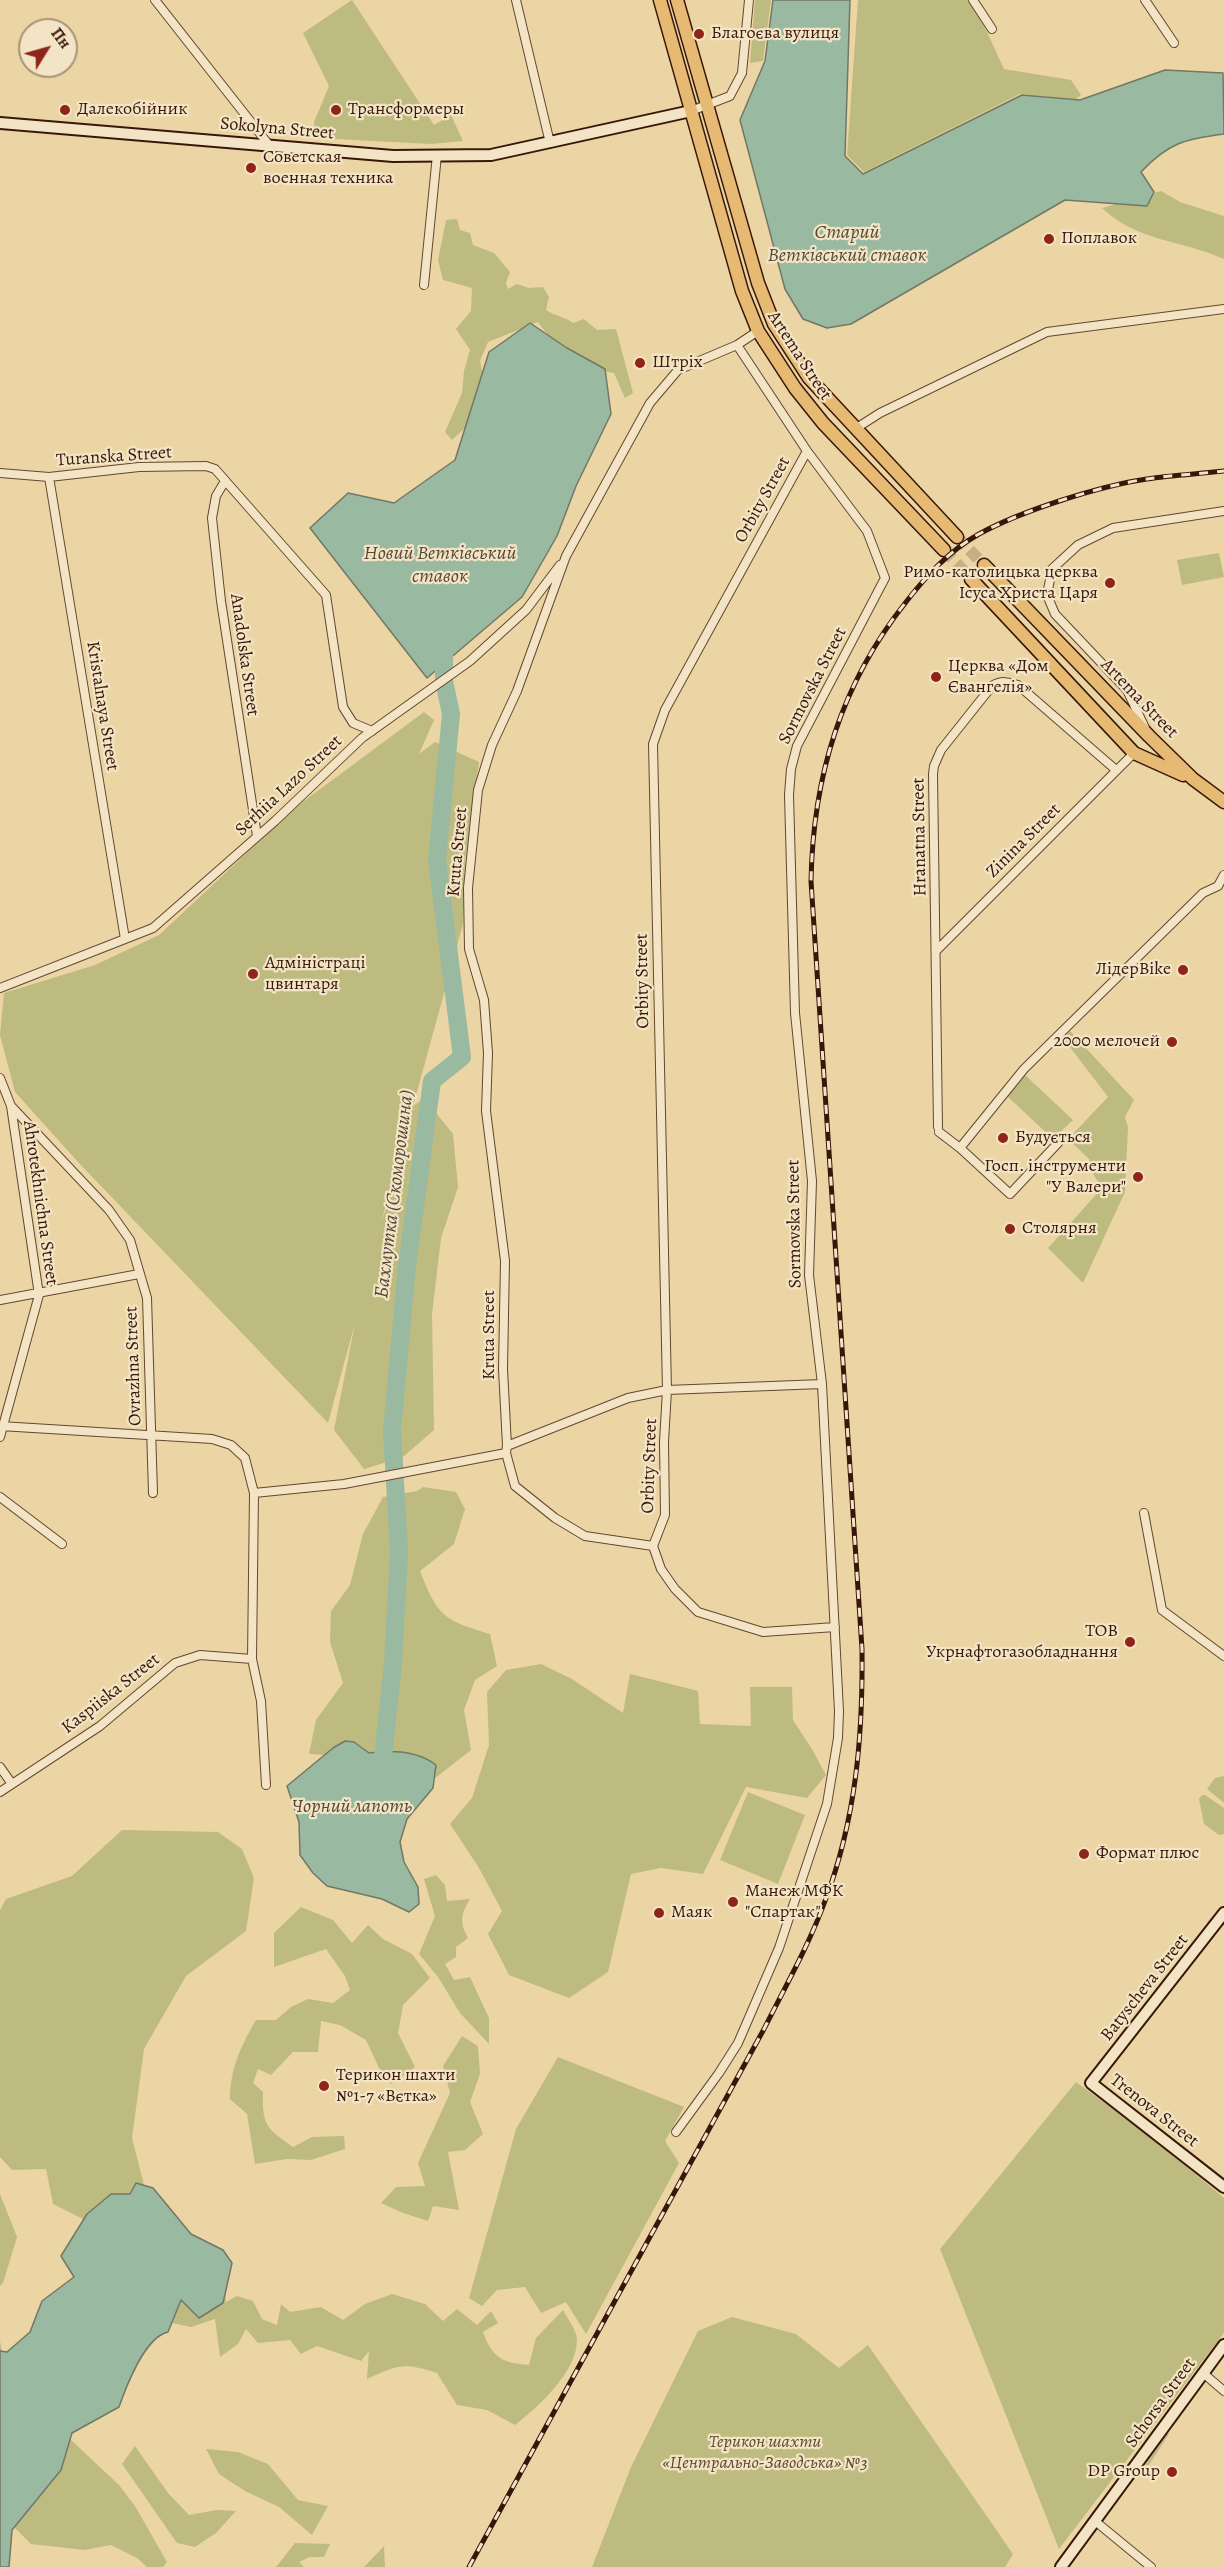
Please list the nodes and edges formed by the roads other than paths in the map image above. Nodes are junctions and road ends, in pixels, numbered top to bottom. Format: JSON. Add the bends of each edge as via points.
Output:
{"nodes":[{"id":1,"x":154,"y":0,"type":"edge"},
{"id":2,"x":516,"y":0,"type":"edge"},
{"id":3,"x":660,"y":0,"type":"edge"},
{"id":4,"x":677,"y":0,"type":"edge"},
{"id":5,"x":749,"y":0,"type":"edge"},
{"id":6,"x":973,"y":0,"type":"edge"},
{"id":7,"x":1145,"y":0,"type":"edge"},
{"id":8,"x":992,"y":29,"type":"dead end"},
{"id":9,"x":1174,"y":43,"type":"dead end"},
{"id":10,"x":707,"y":107,"type":"junction"},
{"id":11,"x":691,"y":111,"type":"junction"},
{"id":12,"x":0,"y":123,"type":"edge"},
{"id":13,"x":550,"y":143,"type":"junction"},
{"id":14,"x":270,"y":145,"type":"junction"},
{"id":15,"x":437,"y":155,"type":"junction"},
{"id":16,"x":424,"y":285,"type":"dead end"},
{"id":17,"x":1224,"y":309,"type":"edge"},
{"id":18,"x":758,"y":332,"type":"junction"},
{"id":19,"x":737,"y":345,"type":"junction"},
{"id":20,"x":855,"y":429,"type":"junction"},
{"id":21,"x":807,"y":451,"type":"junction"},
{"id":22,"x":0,"y":473,"type":"edge"},
{"id":23,"x":49,"y":477,"type":"junction"},
{"id":24,"x":225,"y":481,"type":"junction"},
{"id":25,"x":1224,"y":511,"type":"edge"},
{"id":26,"x":957,"y":537,"type":"tunnel mouth"},
{"id":27,"x":944,"y":550,"type":"tunnel mouth"},
{"id":28,"x":566,"y":556,"type":"junction"},
{"id":29,"x":984,"y":566,"type":"tunnel mouth"},
{"id":30,"x":971,"y":579,"type":"tunnel mouth"},
{"id":31,"x":372,"y":731,"type":"junction"},
{"id":32,"x":1149,"y":736,"type":"junction"},
{"id":33,"x":1120,"y":738,"type":"junction"},
{"id":34,"x":1134,"y":753,"type":"junction"},
{"id":35,"x":1116,"y":770,"type":"junction"},
{"id":36,"x":1193,"y":779,"type":"junction"},
{"id":37,"x":1224,"y":802,"type":"edge"},
{"id":38,"x":257,"y":836,"type":"junction"},
{"id":39,"x":1224,"y":875,"type":"edge"},
{"id":40,"x":125,"y":939,"type":"junction"},
{"id":41,"x":936,"y":951,"type":"junction"},
{"id":42,"x":0,"y":988,"type":"edge"},
{"id":43,"x":0,"y":1078,"type":"edge"},
{"id":44,"x":11,"y":1106,"type":"junction"},
{"id":45,"x":1058,"y":1143,"type":"dead end"},
{"id":46,"x":960,"y":1148,"type":"junction"},
{"id":47,"x":139,"y":1274,"type":"junction"},
{"id":48,"x":39,"y":1295,"type":"junction"},
{"id":49,"x":0,"y":1300,"type":"edge"},
{"id":50,"x":822,"y":1384,"type":"junction"},
{"id":51,"x":667,"y":1390,"type":"junction"},
{"id":52,"x":2,"y":1426,"type":"edge"},
{"id":53,"x":152,"y":1436,"type":"junction"},
{"id":54,"x":0,"y":1437,"type":"edge"},
{"id":55,"x":506,"y":1449,"type":"junction"},
{"id":56,"x":153,"y":1492,"type":"dead end"},
{"id":57,"x":254,"y":1493,"type":"junction"},
{"id":58,"x":0,"y":1497,"type":"edge"},
{"id":59,"x":1144,"y":1513,"type":"dead end"},
{"id":60,"x":62,"y":1544,"type":"dead end"},
{"id":61,"x":653,"y":1546,"type":"junction"},
{"id":62,"x":835,"y":1627,"type":"junction"},
{"id":63,"x":1224,"y":1656,"type":"edge"},
{"id":64,"x":252,"y":1659,"type":"junction"},
{"id":65,"x":0,"y":1767,"type":"edge"},
{"id":66,"x":12,"y":1784,"type":"junction"},
{"id":67,"x":266,"y":1785,"type":"dead end"},
{"id":68,"x":0,"y":1792,"type":"edge"},
{"id":69,"x":1224,"y":1913,"type":"edge"},
{"id":70,"x":1091,"y":2083,"type":"joint"},
{"id":71,"x":676,"y":2132,"type":"dead end"},
{"id":72,"x":1224,"y":2187,"type":"edge"},
{"id":73,"x":1224,"y":2345,"type":"edge"},
{"id":74,"x":1203,"y":2373,"type":"junction"},
{"id":75,"x":1224,"y":2391,"type":"edge"},
{"id":76,"x":1095,"y":2521,"type":"junction"},
{"id":77,"x":1061,"y":2567,"type":"edge"},
{"id":78,"x":1151,"y":2567,"type":"edge"}],
"edges":[{"from":1,"to":14,"type":"street"},
{"from":2,"to":13,"type":"street"},
{"from":3,"to":11,"type":"main road","name":"Artema Street"},
{"from":4,"to":10,"type":"main road","name":"Artema Street"},
{"from":5,"to":10,"type":"street","via":[[742,73],[730,96]]},
{"from":6,"to":8,"type":"street"},
{"from":7,"to":9,"type":"street"},
{"from":10,"to":11,"type":"street"},
{"from":10,"to":20,"type":"main road","name":"Artema Street","via":[[758,283],[774,324],[810,378]]},
{"from":11,"to":13,"type":"street","name":"Sokolyna Street"},
{"from":11,"to":18,"type":"main road","name":"Artema Street","via":[[742,291]]},
{"from":12,"to":14,"type":"street","name":"Sokolyna Street"},
{"from":13,"to":15,"type":"street","name":"Sokolyna Street","via":[[491,155]]},
{"from":14,"to":15,"type":"street","name":"Sokolyna Street","via":[[393,156]]},
{"from":15,"to":16,"type":"street"},
{"from":17,"to":20,"type":"street","via":[[1047,333],[880,413]]},
{"from":18,"to":19,"type":"street","name":"Kruta Street"},
{"from":18,"to":27,"type":"main road","name":"Artema Street","via":[[823,423]]},
{"from":19,"to":21,"type":"street","name":"Sormovska Street"},
{"from":19,"to":28,"type":"street","name":"Kruta Street","via":[[678,370],[650,403]]},
{"from":20,"to":26,"type":"main road","name":"Artema Street"},
{"from":21,"to":50,"type":"street","name":"Sormovska Street","via":[[867,531],[885,578],[797,746],[789,795],[795,1013],[812,1180],[809,1275]]},
{"from":21,"to":51,"type":"street","name":"Orbity Street","via":[[665,710],[652,744]]},
{"from":22,"to":23,"type":"street","name":"Turanska Street"},
{"from":23,"to":24,"type":"street","name":"Turanska Street","via":[[139,467],[206,466],[215,469]]},
{"from":23,"to":40,"type":"street","name":"Kristalnaya Street"},
{"from":24,"to":31,"type":"street","name":"Turanska Street","via":[[326,596],[343,708],[353,723]]},
{"from":24,"to":38,"type":"street","name":"Anadolska Street","via":[[216,496],[212,518],[222,613]]},
{"from":25,"to":32,"type":"street","via":[[1113,528],[1078,546],[1052,569],[1047,595],[1055,614],[1127,690]]},
{"from":28,"to":31,"type":"street","name":"Serhiia Lazo Street","via":[[526,610],[470,661]]},
{"from":28,"to":55,"type":"street","name":"Kruta Street","via":[[492,744],[478,790],[468,888],[469,949],[483,1000],[488,1053],[486,1111],[505,1261]]},
{"from":29,"to":32,"type":"main road","name":"Artema Street"},
{"from":30,"to":33,"type":"main road","name":"Artema Street"},
{"from":31,"to":38,"type":"street","name":"Serhiia Lazo Street"},
{"from":32,"to":33,"type":"main road","via":[[1138,747]]},
{"from":32,"to":36,"type":"main road","name":"Artema Street"},
{"from":33,"to":34,"type":"main road","name":"Artema Street"},
{"from":34,"to":35,"type":"street","name":"Zinina Street"},
{"from":34,"to":36,"type":"main road","name":"Artema Street"},
{"from":35,"to":41,"type":"street","name":"Zinina Street"},
{"from":35,"to":41,"type":"street","name":"Hranatna Street","via":[[1018,685],[999,682],[992,686],[941,750],[934,766]]},
{"from":36,"to":37,"type":"main road","name":"Artema Street"},
{"from":38,"to":40,"type":"street","name":"Serhiia Lazo Street","via":[[153,928]]},
{"from":39,"to":46,"type":"street","via":[[1218,886],[1203,893],[1024,1069]]},
{"from":40,"to":42,"type":"street","name":"Serhiia Lazo Street"},
{"from":41,"to":46,"type":"street","name":"Hranatna Street","via":[[938,1129]]},
{"from":43,"to":44,"type":"street","name":"Ahrotekhnichna Street"},
{"from":44,"to":47,"type":"street","name":"Ovrazhna Street","via":[[109,1210],[130,1240]]},
{"from":44,"to":48,"type":"street","name":"Ahrotekhnichna Street"},
{"from":45,"to":46,"type":"street","via":[[1010,1194]]},
{"from":47,"to":48,"type":"street"},
{"from":47,"to":53,"type":"street","name":"Ovrazhna Street","via":[[147,1298]]},
{"from":48,"to":49,"type":"street"},
{"from":48,"to":52,"type":"street","name":"Ahrotekhnichna Street"},
{"from":50,"to":51,"type":"street"},
{"from":50,"to":62,"type":"street","name":"Sormovska Street"},
{"from":51,"to":55,"type":"street","via":[[628,1398]]},
{"from":51,"to":61,"type":"street","name":"Orbity Street","via":[[665,1515]]},
{"from":52,"to":53,"type":"street"},
{"from":52,"to":54,"type":"street","name":"Ahrotekhnichna Street"},
{"from":53,"to":56,"type":"street","name":"Ovrazhna Street"},
{"from":53,"to":57,"type":"street","via":[[231,1445],[244,1458]]},
{"from":55,"to":57,"type":"street","via":[[344,1484]]},
{"from":55,"to":61,"type":"street","name":"Kruta Street","via":[[514,1486],[576,1532]]},
{"from":57,"to":64,"type":"street"},
{"from":58,"to":60,"type":"street"},
{"from":59,"to":63,"type":"street","via":[[1162,1610]]},
{"from":61,"to":62,"type":"street","via":[[661,1569],[698,1611],[763,1632]]},
{"from":62,"to":71,"type":"street","name":"Sormovska Street","via":[[838,1729],[827,1804],[779,1948],[738,2043]]},
{"from":64,"to":66,"type":"street","name":"Kaspiiska Street","via":[[200,1655],[175,1663],[100,1726]]},
{"from":64,"to":67,"type":"street","via":[[261,1701]]},
{"from":65,"to":66,"type":"street"},
{"from":66,"to":68,"type":"street","name":"Kaspiiska Street"},
{"from":69,"to":70,"type":"street","name":"Batyscheva Street"},
{"from":70,"to":72,"type":"street","name":"Trenova Street"},
{"from":73,"to":74,"type":"street","name":"Schorsa Street"},
{"from":74,"to":75,"type":"street"},
{"from":74,"to":76,"type":"street","name":"Schorsa Street"},
{"from":76,"to":77,"type":"street","name":"Schorsa Street"},
{"from":76,"to":78,"type":"street"}]}
